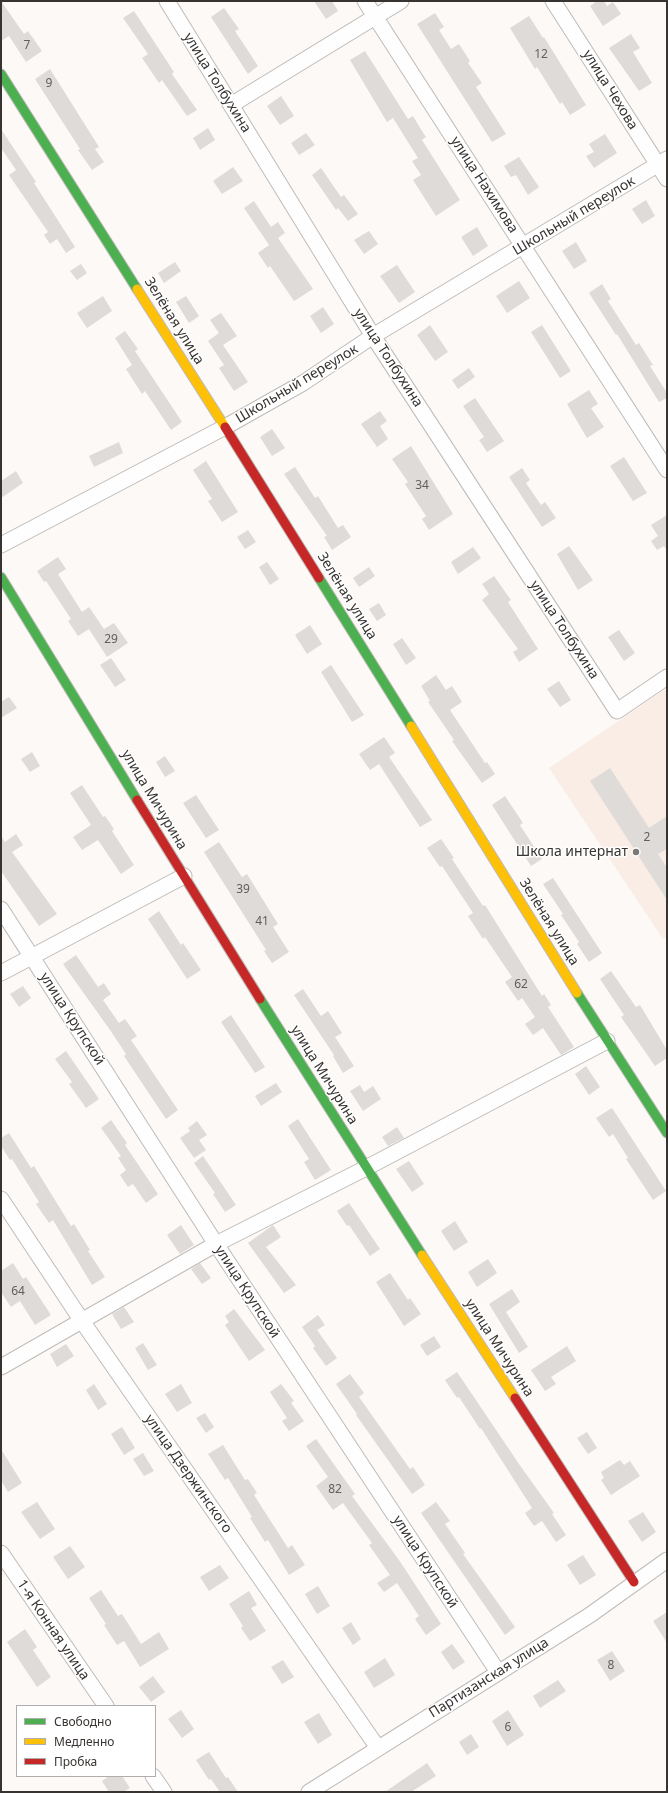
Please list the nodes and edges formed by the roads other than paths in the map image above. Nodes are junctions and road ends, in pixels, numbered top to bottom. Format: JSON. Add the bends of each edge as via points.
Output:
{"nodes":[{"id":1,"x":167,"y":1,"type":"edge"},
{"id":2,"x":365,"y":1,"type":"edge"},
{"id":3,"x":401,"y":1,"type":"edge"},
{"id":4,"x":553,"y":1,"type":"edge"},
{"id":5,"x":376,"y":18,"type":"junction"},
{"id":6,"x":1,"y":74,"type":"edge"},
{"id":7,"x":231,"y":105,"type":"junction"},
{"id":8,"x":662,"y":162,"type":"edge"},
{"id":9,"x":667,"y":179,"type":"edge"},
{"id":10,"x":524,"y":246,"type":"junction"},
{"id":11,"x":374,"y":336,"type":"junction"},
{"id":12,"x":225,"y":427,"type":"junction"},
{"id":13,"x":667,"y":470,"type":"edge"},
{"id":14,"x":1,"y":545,"type":"edge"},
{"id":15,"x":1,"y":577,"type":"edge"},
{"id":16,"x":667,"y":678,"type":"edge"},
{"id":17,"x":184,"y":876,"type":"junction"},
{"id":18,"x":1,"y":909,"type":"edge"},
{"id":19,"x":31,"y":955,"type":"junction"},
{"id":20,"x":1,"y":973,"type":"edge"},
{"id":21,"x":607,"y":1041,"type":"junction"},
{"id":22,"x":667,"y":1133,"type":"edge"},
{"id":23,"x":366,"y":1168,"type":"junction"},
{"id":24,"x":1,"y":1199,"type":"edge"},
{"id":25,"x":216,"y":1244,"type":"junction"},
{"id":26,"x":82,"y":1321,"type":"junction"},
{"id":27,"x":1,"y":1367,"type":"edge"},
{"id":28,"x":1,"y":1553,"type":"edge"},
{"id":29,"x":667,"y":1560,"type":"edge"},
{"id":30,"x":634,"y":1582,"type":"junction"},
{"id":31,"x":498,"y":1672,"type":"junction"},
{"id":32,"x":105,"y":1705,"type":"edge"},
{"id":33,"x":378,"y":1748,"type":"junction"},
{"id":34,"x":155,"y":1777,"type":"edge"},
{"id":35,"x":164,"y":1792,"type":"edge"},
{"id":36,"x":309,"y":1792,"type":"edge"}],
"edges":[{"from":1,"to":7,"type":"street","name":"улица Толбухина"},
{"from":2,"to":5,"type":"street","name":"улица Нахимова"},
{"from":3,"to":5,"type":"street"},
{"from":4,"to":8,"type":"street","name":"улица Чехова"},
{"from":5,"to":7,"type":"street"},
{"from":5,"to":10,"type":"street","name":"улица Нахимова"},
{"from":6,"to":12,"type":"street","name":"Зелёная улица"},
{"from":7,"to":11,"type":"street","name":"улица Толбухина"},
{"from":8,"to":9,"type":"street","name":"улица Чехова"},
{"from":8,"to":10,"type":"street","name":"Школьный переулок"},
{"from":10,"to":11,"type":"street","name":"Школьный переулок"},
{"from":10,"to":13,"type":"street","name":"улица Нахимова"},
{"from":11,"to":12,"type":"street","name":"Школьный переулок","via":[[303,383]]},
{"from":11,"to":16,"type":"street","name":"улица Толбухина","via":[[617,712]]},
{"from":12,"to":14,"type":"street","name":"Школьный переулок"},
{"from":12,"to":21,"type":"street","name":"Зелёная улица"},
{"from":15,"to":17,"type":"street","name":"улица Мичурина"},
{"from":17,"to":19,"type":"street"},
{"from":17,"to":23,"type":"street","name":"улица Мичурина"},
{"from":18,"to":19,"type":"street","name":"улица Крупской"},
{"from":19,"to":20,"type":"street"},
{"from":19,"to":25,"type":"street","name":"улица Крупской"},
{"from":21,"to":22,"type":"street","name":"Зелёная улица"},
{"from":21,"to":23,"type":"street"},
{"from":23,"to":25,"type":"street"},
{"from":23,"to":30,"type":"street","name":"улица Мичурина"},
{"from":24,"to":26,"type":"street","name":"улица Дзержинского"},
{"from":25,"to":26,"type":"street"},
{"from":25,"to":31,"type":"street","name":"улица Крупской"},
{"from":26,"to":27,"type":"street"},
{"from":26,"to":33,"type":"street","name":"улица Дзержинского"},
{"from":28,"to":32,"type":"street","name":"1-я Конная улица"},
{"from":29,"to":30,"type":"street","name":"Партизанская улица"},
{"from":30,"to":31,"type":"street","name":"Партизанская улица","via":[[590,1615]]},
{"from":31,"to":33,"type":"street","name":"Партизанская улица"},
{"from":33,"to":36,"type":"street","name":"Партизанская улица"},
{"from":34,"to":35,"type":"street"}]}
